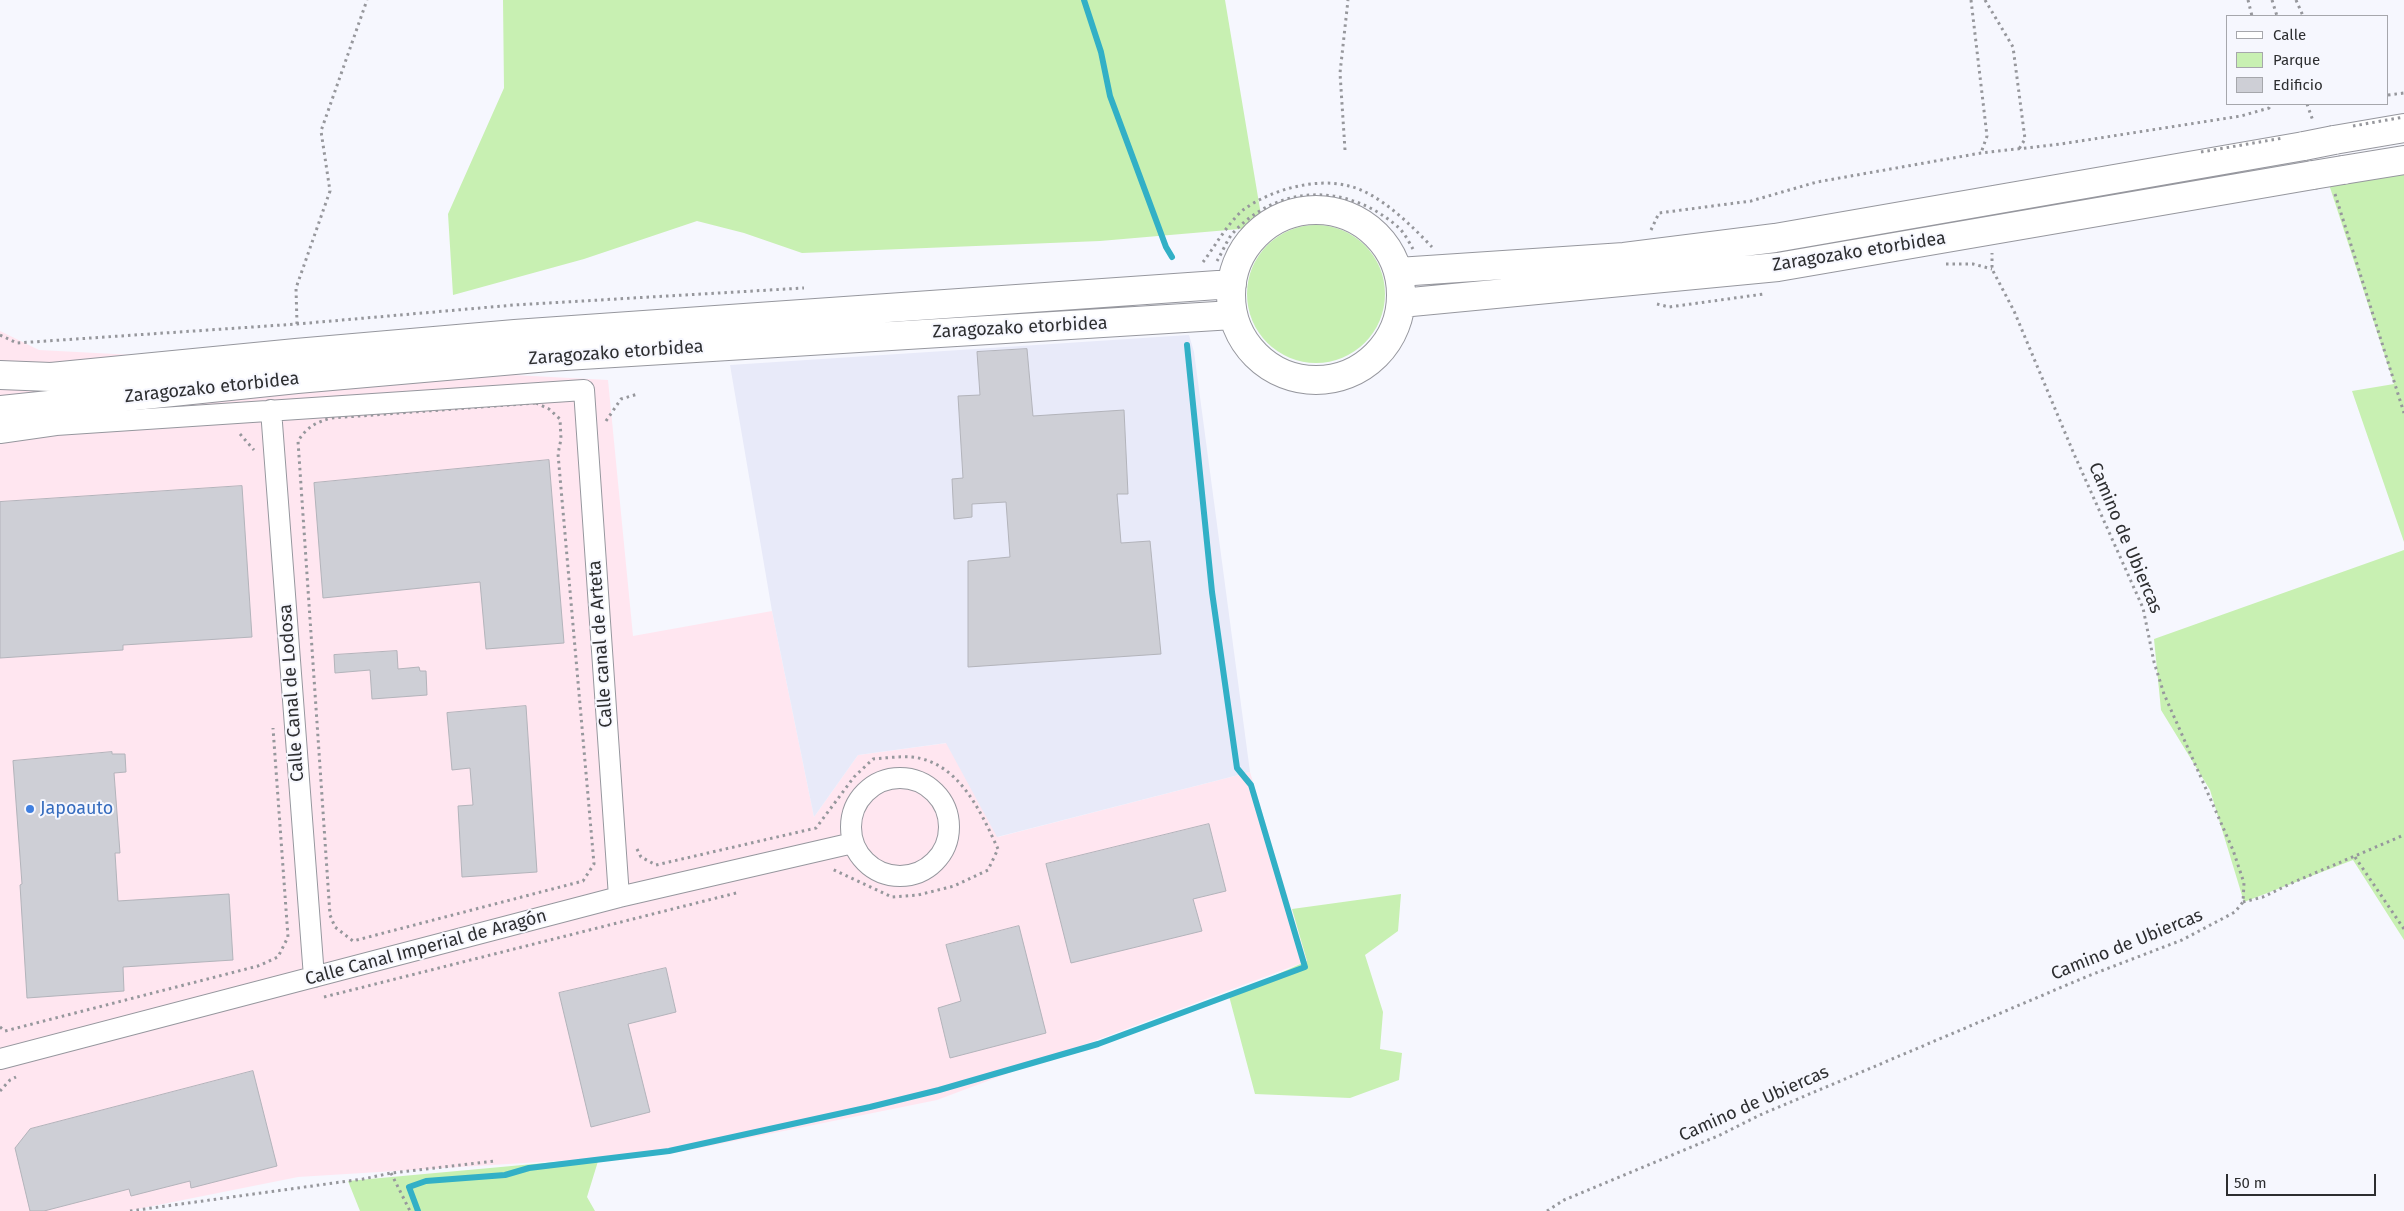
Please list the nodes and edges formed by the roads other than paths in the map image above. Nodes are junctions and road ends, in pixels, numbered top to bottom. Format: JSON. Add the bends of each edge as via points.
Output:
{"nodes":[{"id":1,"x":2404,"y":128,"type":"edge"},
{"id":2,"x":2404,"y":160,"type":"edge"},
{"id":3,"x":1398,"y":272,"type":"junction"},
{"id":4,"x":1222,"y":276,"type":"junction"},
{"id":5,"x":1401,"y":303,"type":"junction"},
{"id":6,"x":1233,"y":315,"type":"junction"},
{"id":7,"x":0,"y":375,"type":"edge"},
{"id":8,"x":0,"y":410,"type":"edge"},
{"id":9,"x":270,"y":410,"type":"junction"},
{"id":10,"x":0,"y":434,"type":"edge"},
{"id":11,"x":853,"y":843,"type":"junction"},
{"id":12,"x":619,"y":897,"type":"junction"},
{"id":13,"x":314,"y":977,"type":"junction"},
{"id":14,"x":0,"y":1059,"type":"edge"}],
"edges":[{"from":1,"to":3,"type":"main road","name":"Zaragozako etorbidea","via":[[2316,134],[1775,238],[1640,243]]},
{"from":2,"to":5,"type":"main road","name":"Zaragozako etorbidea","bridge":true,"via":[[1778,267]]},
{"from":3,"to":4,"type":"main road","via":[[1388,248],[1370,229],[1348,216],[1323,210],[1297,212],[1273,221],[1253,238]]},
{"from":3,"to":5,"type":"main road"},
{"from":4,"to":6,"type":"main road"},
{"from":4,"to":7,"type":"main road","name":"Zaragozako etorbidea","via":[[515,334],[50,377]]},
{"from":5,"to":6,"type":"main road","via":[[1395,326],[1383,347],[1359,368],[1322,380],[1298,379],[1269,366],[1256,356],[1242,337]]},
{"from":6,"to":8,"type":"main road","name":"Zaragozako etorbidea","via":[[549,357]]},
{"from":9,"to":10,"type":"street","via":[[56,425]]},
{"from":9,"to":12,"type":"street","name":"Calle canal de Arteta","via":[[584,390]]},
{"from":9,"to":13,"type":"street","name":"Calle Canal de Lodosa"},
{"from":11,"to":11,"type":"street","via":[[862,859],[876,871],[893,876],[911,876],[928,868],[941,856],[948,839],[950,821],[944,803],[932,789],[916,780],[898,778],[881,782],[865,792],[855,807],[851,825]]},
{"from":11,"to":12,"type":"street","name":"Calle Canal Imperial de Aragón"},
{"from":12,"to":13,"type":"street","name":"Calle Canal Imperial de Aragón"},
{"from":13,"to":14,"type":"street","name":"Calle Canal Imperial de Aragón"}]}
